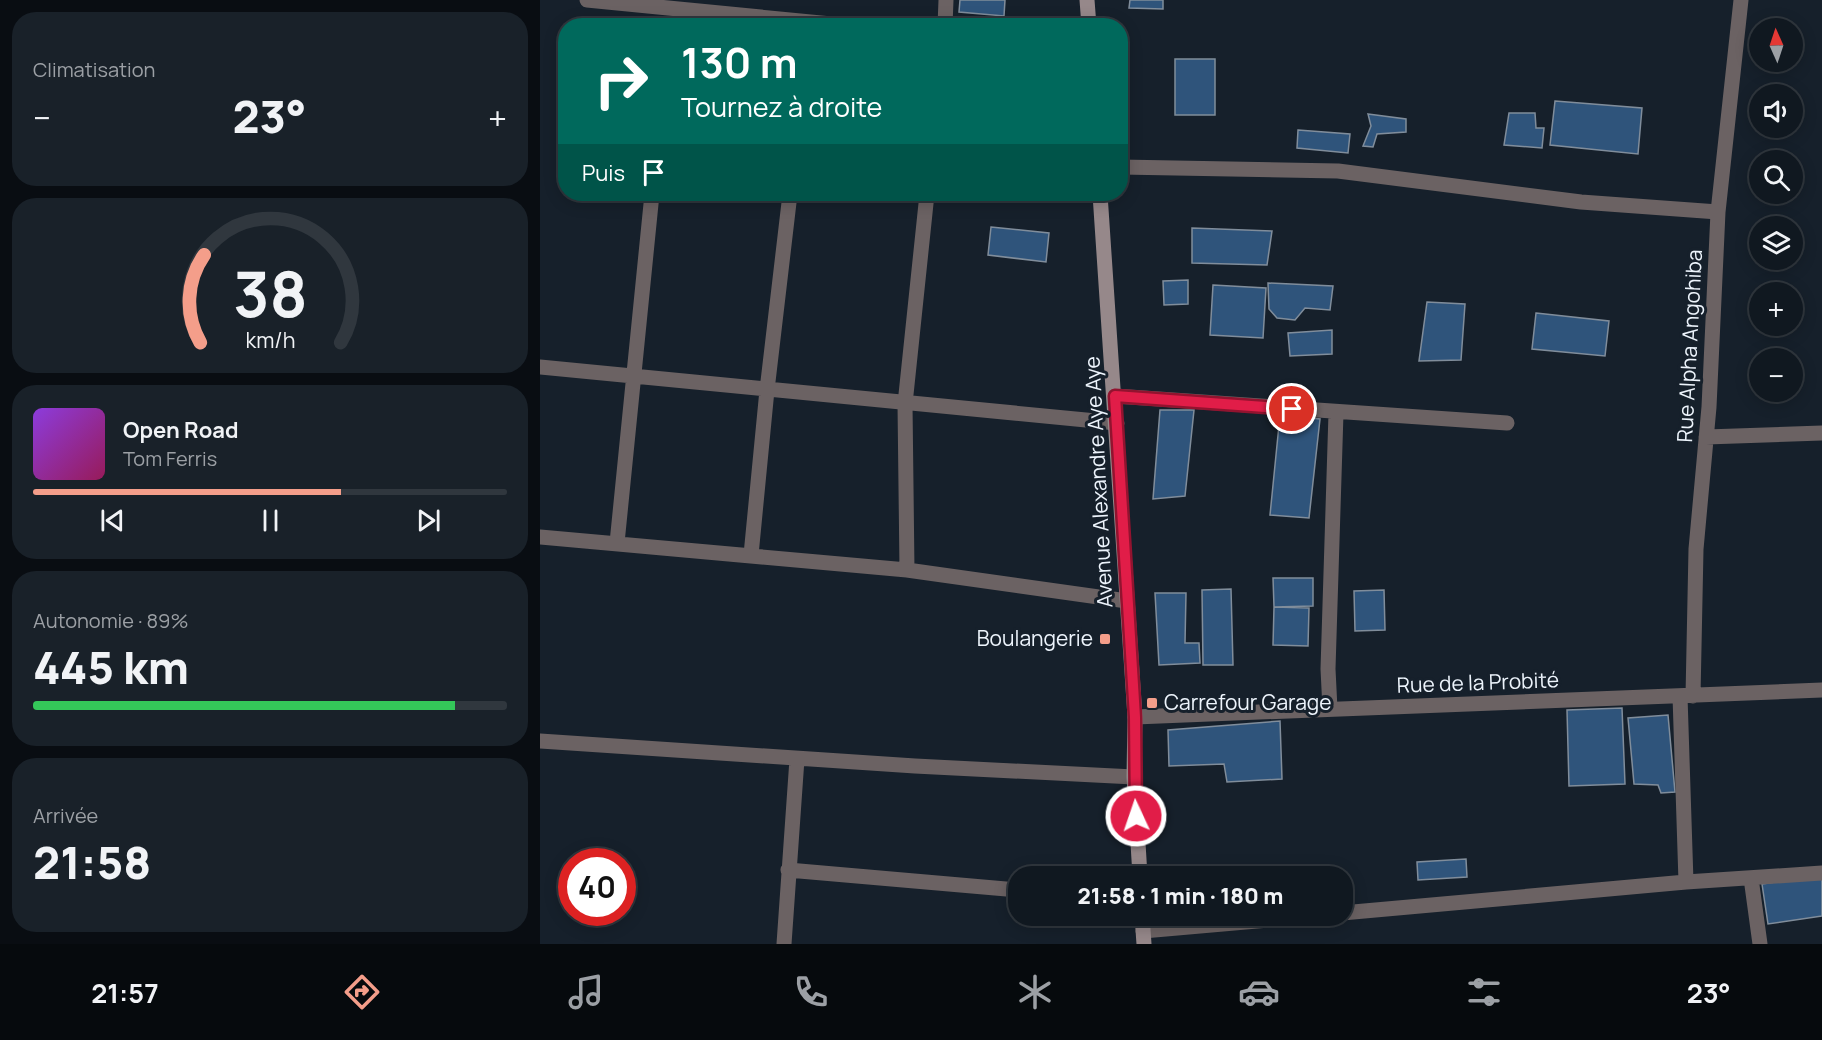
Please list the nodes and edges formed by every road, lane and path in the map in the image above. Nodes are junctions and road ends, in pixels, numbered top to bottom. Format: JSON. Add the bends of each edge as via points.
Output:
{"nodes":[{"id":1,"x":586,"y":0,"type":"edge"},
{"id":2,"x":946,"y":0,"type":"edge"},
{"id":3,"x":1087,"y":0,"type":"edge"},
{"id":4,"x":1741,"y":0,"type":"edge"},
{"id":5,"x":672,"y":5,"type":"edge"},
{"id":6,"x":767,"y":18,"type":"edge"},
{"id":7,"x":945,"y":18,"type":"edge"},
{"id":8,"x":1088,"y":18,"type":"edge"},
{"id":9,"x":1128,"y":167,"type":"edge"},
{"id":10,"x":651,"y":201,"type":"edge"},
{"id":11,"x":789,"y":201,"type":"edge"},
{"id":12,"x":926,"y":201,"type":"edge"},
{"id":13,"x":1101,"y":201,"type":"edge"},
{"id":14,"x":1718,"y":212,"type":"junction"},
{"id":15,"x":540,"y":367,"type":"edge"},
{"id":16,"x":633,"y":376,"type":"junction"},
{"id":17,"x":767,"y":390,"type":"junction"},
{"id":18,"x":1115,"y":396,"type":"junction"},
{"id":19,"x":905,"y":404,"type":"junction"},
{"id":20,"x":1336,"y":413,"type":"junction"},
{"id":21,"x":1117,"y":423,"type":"junction"},
{"id":22,"x":1507,"y":423,"type":"dead end"},
{"id":23,"x":1822,"y":432,"type":"edge"},
{"id":24,"x":1706,"y":436,"type":"junction"},
{"id":25,"x":540,"y":537,"type":"edge"},
{"id":26,"x":617,"y":543,"type":"junction"},
{"id":27,"x":751,"y":555,"type":"junction"},
{"id":28,"x":907,"y":570,"type":"junction"},
{"id":29,"x":1127,"y":601,"type":"junction"},
{"id":30,"x":1822,"y":690,"type":"edge"},
{"id":31,"x":1687,"y":696,"type":"junction"},
{"id":32,"x":1330,"y":709,"type":"junction"},
{"id":33,"x":1135,"y":717,"type":"junction"},
{"id":34,"x":540,"y":741,"type":"edge"},
{"id":35,"x":797,"y":759,"type":"junction"},
{"id":36,"x":1134,"y":777,"type":"junction"},
{"id":37,"x":1139,"y":866,"type":"edge"},
{"id":38,"x":788,"y":870,"type":"junction"},
{"id":39,"x":1822,"y":873,"type":"edge"},
{"id":40,"x":1751,"y":878,"type":"junction"},
{"id":41,"x":1686,"y":882,"type":"junction"},
{"id":42,"x":1008,"y":889,"type":"edge"},
{"id":43,"x":1353,"y":912,"type":"edge"},
{"id":44,"x":1191,"y":926,"type":"edge"},
{"id":45,"x":1143,"y":930,"type":"edge"},
{"id":46,"x":784,"y":944,"type":"edge"},
{"id":47,"x":1760,"y":944,"type":"edge"}],
"edges":[{"from":1,"to":5,"type":"street"},
{"from":2,"to":7,"type":"street"},
{"from":3,"to":8,"type":"street"},
{"from":4,"to":14,"type":"street","name":"Rue Alpha Angohiba"},
{"from":5,"to":6,"type":"street"},
{"from":9,"to":14,"type":"street","via":[[1358,172],[1581,202]]},
{"from":10,"to":16,"type":"street"},
{"from":11,"to":17,"type":"street"},
{"from":12,"to":19,"type":"street"},
{"from":13,"to":18,"type":"street","name":"Avenue Alexandre Aye Aye"},
{"from":14,"to":24,"type":"street","name":"Rue Alpha Angohiba"},
{"from":15,"to":16,"type":"street"},
{"from":16,"to":17,"type":"street"},
{"from":16,"to":26,"type":"street"},
{"from":17,"to":19,"type":"street"},
{"from":17,"to":27,"type":"street"},
{"from":18,"to":20,"type":"street"},
{"from":18,"to":21,"type":"street","name":"Avenue Alexandre Aye Aye"},
{"from":19,"to":21,"type":"street"},
{"from":19,"to":28,"type":"street"},
{"from":20,"to":22,"type":"street"},
{"from":20,"to":32,"type":"street"},
{"from":21,"to":29,"type":"street","name":"Avenue Alexandre Aye Aye"},
{"from":23,"to":24,"type":"street"},
{"from":24,"to":31,"type":"street","name":"Rue Alpha Angohiba"},
{"from":25,"to":26,"type":"street"},
{"from":26,"to":27,"type":"street"},
{"from":27,"to":28,"type":"street"},
{"from":28,"to":29,"type":"street"},
{"from":29,"to":33,"type":"street","name":"Avenue Alexandre Aye Aye"},
{"from":30,"to":31,"type":"street","name":"Rue de la Probité"},
{"from":31,"to":32,"type":"street","name":"Rue de la Probité"},
{"from":31,"to":41,"type":"street","name":"Rue Alpha Angohiba"},
{"from":32,"to":33,"type":"street","name":"Rue de la Probité"},
{"from":33,"to":36,"type":"street","name":"Avenue Alexandre Aye Aye"},
{"from":34,"to":35,"type":"street"},
{"from":35,"to":36,"type":"street"},
{"from":35,"to":38,"type":"street"},
{"from":36,"to":37,"type":"street","name":"Avenue Alexandre Aye Aye"},
{"from":38,"to":42,"type":"street"},
{"from":38,"to":46,"type":"street"},
{"from":39,"to":40,"type":"street"},
{"from":40,"to":41,"type":"street"},
{"from":40,"to":47,"type":"street"},
{"from":41,"to":43,"type":"street"},
{"from":44,"to":45,"type":"street"}]}
